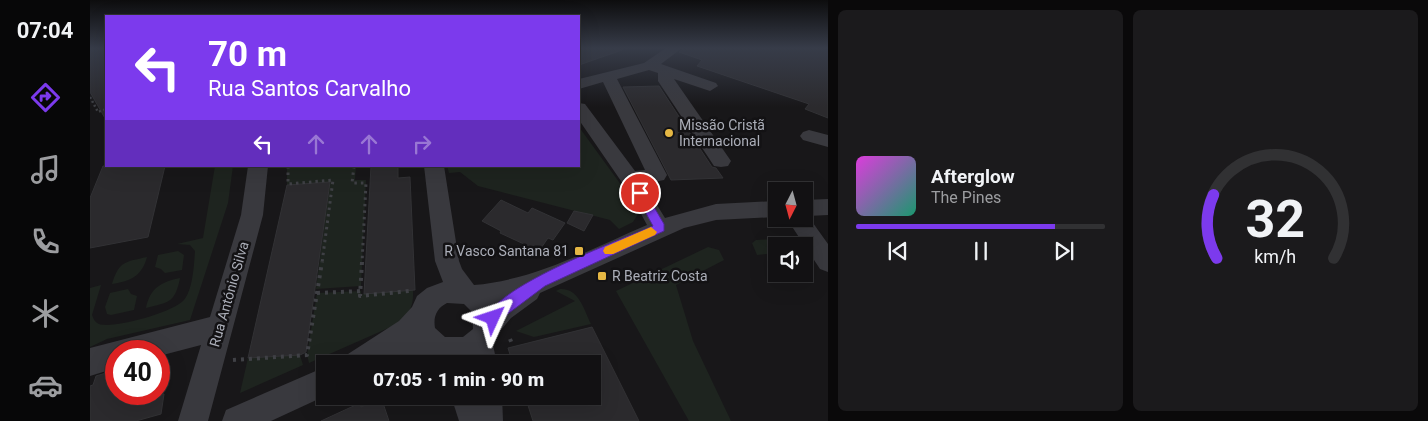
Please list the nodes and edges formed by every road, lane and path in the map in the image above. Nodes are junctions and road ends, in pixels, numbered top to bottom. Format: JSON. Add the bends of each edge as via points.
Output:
{"nodes":[{"id":1,"x":642,"y":68,"type":"edge"},
{"id":2,"x":655,"y":68,"type":"edge"},
{"id":3,"x":666,"y":71,"type":"junction"},
{"id":4,"x":608,"y":76,"type":"junction"},
{"id":5,"x":580,"y":84,"type":"edge"},
{"id":6,"x":710,"y":86,"type":"dead end"},
{"id":7,"x":90,"y":97,"type":"edge"},
{"id":8,"x":105,"y":109,"type":"edge"},
{"id":9,"x":580,"y":109,"type":"edge"},
{"id":10,"x":809,"y":136,"type":"dead end"},
{"id":11,"x":828,"y":140,"type":"edge"},
{"id":12,"x":721,"y":161,"type":"dead end"},
{"id":13,"x":258,"y":167,"type":"edge"},
{"id":14,"x":288,"y":167,"type":"edge"},
{"id":15,"x":354,"y":167,"type":"edge"},
{"id":16,"x":434,"y":167,"type":"edge"},
{"id":17,"x":630,"y":179,"type":"junction"},
{"id":18,"x":828,"y":207,"type":"edge"},
{"id":19,"x":813,"y":208,"type":"edge"},
{"id":20,"x":768,"y":209,"type":"edge"},
{"id":21,"x":660,"y":228,"type":"junction"},
{"id":22,"x":804,"y":228,"type":"edge"},
{"id":23,"x":444,"y":232,"type":"junction"},
{"id":24,"x":828,"y":262,"type":"edge"},
{"id":25,"x":540,"y":282,"type":"junction"},
{"id":26,"x":360,"y":291,"type":"junction"},
{"id":27,"x":317,"y":293,"type":"junction"},
{"id":28,"x":469,"y":294,"type":"junction"},
{"id":29,"x":422,"y":302,"type":"junction"},
{"id":30,"x":220,"y":327,"type":"junction"},
{"id":31,"x":170,"y":340,"type":"edge"},
{"id":32,"x":490,"y":344,"type":"edge"},
{"id":33,"x":513,"y":346,"type":"dead end"},
{"id":34,"x":372,"y":355,"type":"edge"},
{"id":35,"x":444,"y":355,"type":"edge"},
{"id":36,"x":105,"y":357,"type":"edge"},
{"id":37,"x":247,"y":359,"type":"dead end"},
{"id":38,"x":90,"y":362,"type":"edge"},
{"id":39,"x":316,"y":385,"type":"edge"},
{"id":40,"x":469,"y":405,"type":"edge"},
{"id":41,"x":487,"y":405,"type":"edge"},
{"id":42,"x":193,"y":421,"type":"edge"},
{"id":43,"x":237,"y":421,"type":"edge"},
{"id":44,"x":474,"y":421,"type":"edge"},
{"id":45,"x":488,"y":421,"type":"edge"}],
"edges":[{"from":1,"to":4,"type":"street"},
{"from":2,"to":3,"type":"street"},
{"from":3,"to":6,"type":"street"},
{"from":3,"to":12,"type":"street","via":[[666,81]]},
{"from":4,"to":5,"type":"street"},
{"from":4,"to":17,"type":"street","via":[[657,175]]},
{"from":7,"to":8,"type":"path","via":[[98,112]]},
{"from":9,"to":17,"type":"street"},
{"from":10,"to":11,"type":"street"},
{"from":13,"to":30,"type":"street","name":"Rua António Silva","via":[[252,216]]},
{"from":14,"to":27,"type":"path","via":[[288,184],[334,180]]},
{"from":15,"to":26,"type":"path","via":[[352,183],[366,183]]},
{"from":16,"to":23,"type":"street"},
{"from":17,"to":21,"type":"street"},
{"from":18,"to":19,"type":"street"},
{"from":20,"to":21,"type":"street","via":[[716,212]]},
{"from":21,"to":25,"type":"street"},
{"from":22,"to":24,"type":"street"},
{"from":23,"to":28,"type":"street","via":[[452,275]]},
{"from":23,"to":29,"type":"street","via":[[442,253]]},
{"from":25,"to":28,"type":"street","via":[[498,294]]},
{"from":25,"to":32,"type":"street","via":[[493,318]]},
{"from":26,"to":27,"type":"path"},
{"from":26,"to":29,"type":"path","via":[[360,296]]},
{"from":27,"to":37,"type":"path","via":[[307,355]]},
{"from":28,"to":29,"type":"street","via":[[445,292]]},
{"from":28,"to":32,"type":"street","via":[[484,308]]},
{"from":29,"to":34,"type":"street","via":[[415,324]]},
{"from":29,"to":35,"type":"street","via":[[422,331]]},
{"from":30,"to":31,"type":"street"},
{"from":30,"to":42,"type":"street","name":"Rua António Silva"},
{"from":32,"to":33,"type":"path"},
{"from":32,"to":35,"type":"street"},
{"from":36,"to":38,"type":"street"},
{"from":39,"to":43,"type":"street"},
{"from":40,"to":44,"type":"street"},
{"from":41,"to":45,"type":"street"}]}
